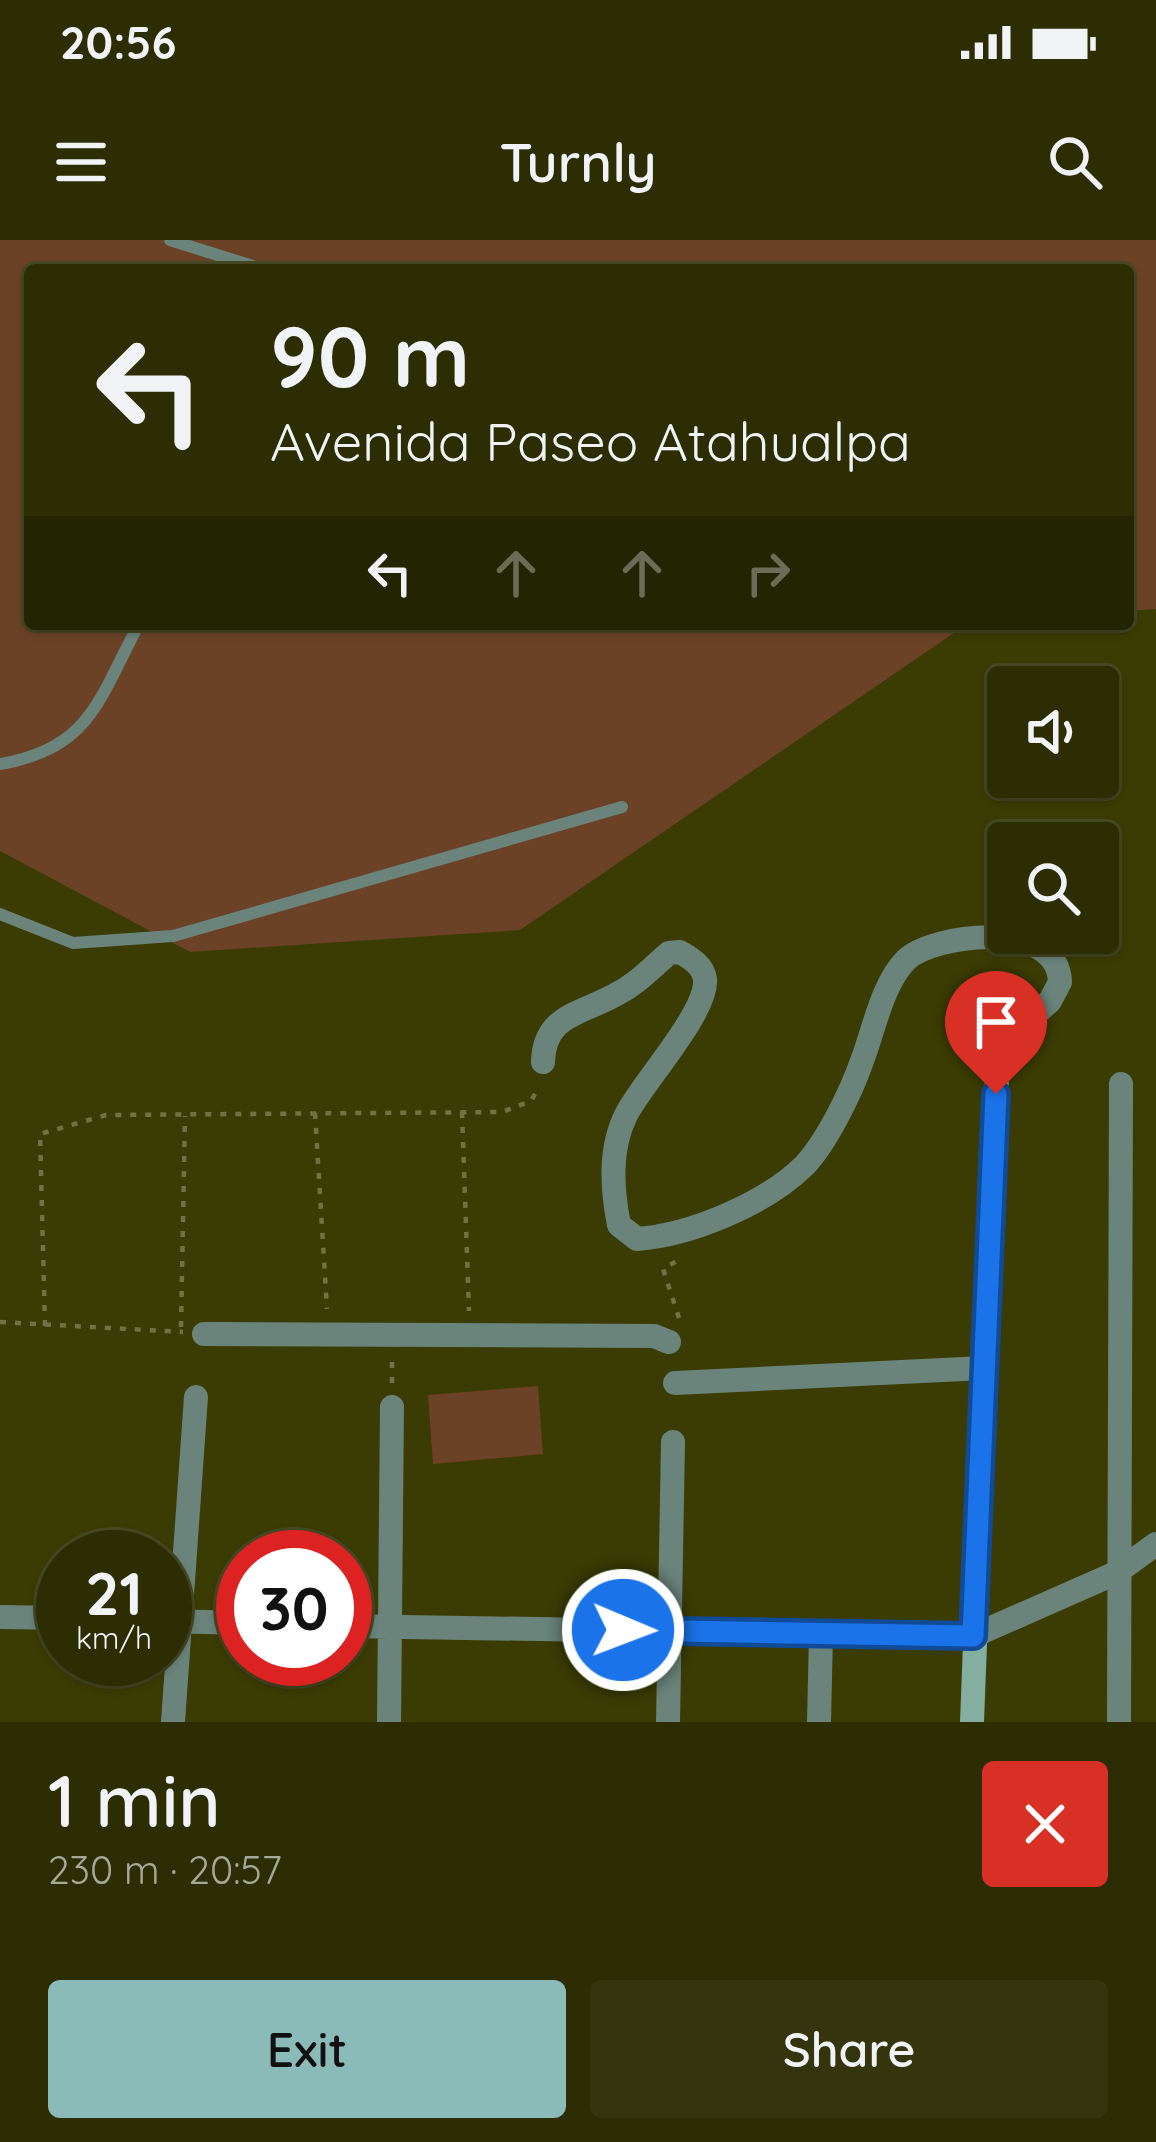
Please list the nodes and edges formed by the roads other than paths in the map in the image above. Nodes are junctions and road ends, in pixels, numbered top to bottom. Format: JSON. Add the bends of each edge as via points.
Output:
{"nodes":[{"id":1,"x":170,"y":240,"type":"edge"},
{"id":2,"x":246,"y":264,"type":"edge"},
{"id":3,"x":135,"y":630,"type":"edge"},
{"id":4,"x":0,"y":764,"type":"edge"},
{"id":5,"x":622,"y":807,"type":"dead end"},
{"id":6,"x":0,"y":914,"type":"edge"},
{"id":7,"x":543,"y":1062,"type":"road end"},
{"id":8,"x":1121,"y":1084,"type":"dead end"},
{"id":9,"x":192,"y":1333,"type":"road end"},
{"id":10,"x":670,"y":1342,"type":"road end"},
{"id":11,"x":984,"y":1369,"type":"junction"},
{"id":12,"x":674,"y":1383,"type":"dead end"},
{"id":13,"x":196,"y":1397,"type":"dead end"},
{"id":14,"x":392,"y":1407,"type":"road end"},
{"id":15,"x":674,"y":1442,"type":"dead end"},
{"id":16,"x":182,"y":1530,"type":"edge"},
{"id":17,"x":1156,"y":1544,"type":"edge"},
{"id":18,"x":1116,"y":1573,"type":"junction"},
{"id":19,"x":0,"y":1617,"type":"edge"},
{"id":20,"x":36,"y":1618,"type":"edge"},
{"id":21,"x":372,"y":1627,"type":"edge"},
{"id":22,"x":390,"y":1628,"type":"junction"},
{"id":23,"x":670,"y":1631,"type":"junction"},
{"id":24,"x":821,"y":1634,"type":"junction"},
{"id":25,"x":973,"y":1636,"type":"junction"},
{"id":26,"x":173,"y":1686,"type":"edge"},
{"id":27,"x":173,"y":1722,"type":"edge"},
{"id":28,"x":389,"y":1722,"type":"edge"},
{"id":29,"x":668,"y":1722,"type":"edge"},
{"id":30,"x":819,"y":1722,"type":"edge"},
{"id":31,"x":972,"y":1722,"type":"edge"},
{"id":32,"x":1119,"y":1722,"type":"edge"}],
"edges":[{"from":1,"to":2,"type":"lane"},
{"from":3,"to":4,"type":"lane","via":[[70,740]]},
{"from":5,"to":6,"type":"lane","via":[[173,936],[73,943]]},
{"from":7,"to":11,"type":"street","via":[[543,1042],[562,1018],[628,988],[668,953],[680,952],[701,969],[706,982],[697,1005],[625,1118],[613,1163],[619,1225],[637,1239],[758,1200],[806,1164],[858,1072],[894,976],[917,951],[1006,936],[1053,956],[1060,982],[1050,1001],[998,1048]]},
{"from":8,"to":18,"type":"street"},
{"from":9,"to":10,"type":"street"},
{"from":11,"to":12,"type":"street"},
{"from":11,"to":25,"type":"street"},
{"from":13,"to":16,"type":"street"},
{"from":14,"to":22,"type":"street"},
{"from":15,"to":23,"type":"street"},
{"from":17,"to":18,"type":"street"},
{"from":18,"to":25,"type":"street"},
{"from":18,"to":32,"type":"street"},
{"from":19,"to":20,"type":"street"},
{"from":21,"to":22,"type":"street"},
{"from":22,"to":23,"type":"street"},
{"from":22,"to":28,"type":"street"},
{"from":23,"to":24,"type":"street"},
{"from":23,"to":29,"type":"street"},
{"from":24,"to":25,"type":"street"},
{"from":24,"to":30,"type":"street"},
{"from":25,"to":31,"type":"street"},
{"from":26,"to":27,"type":"street"}]}
